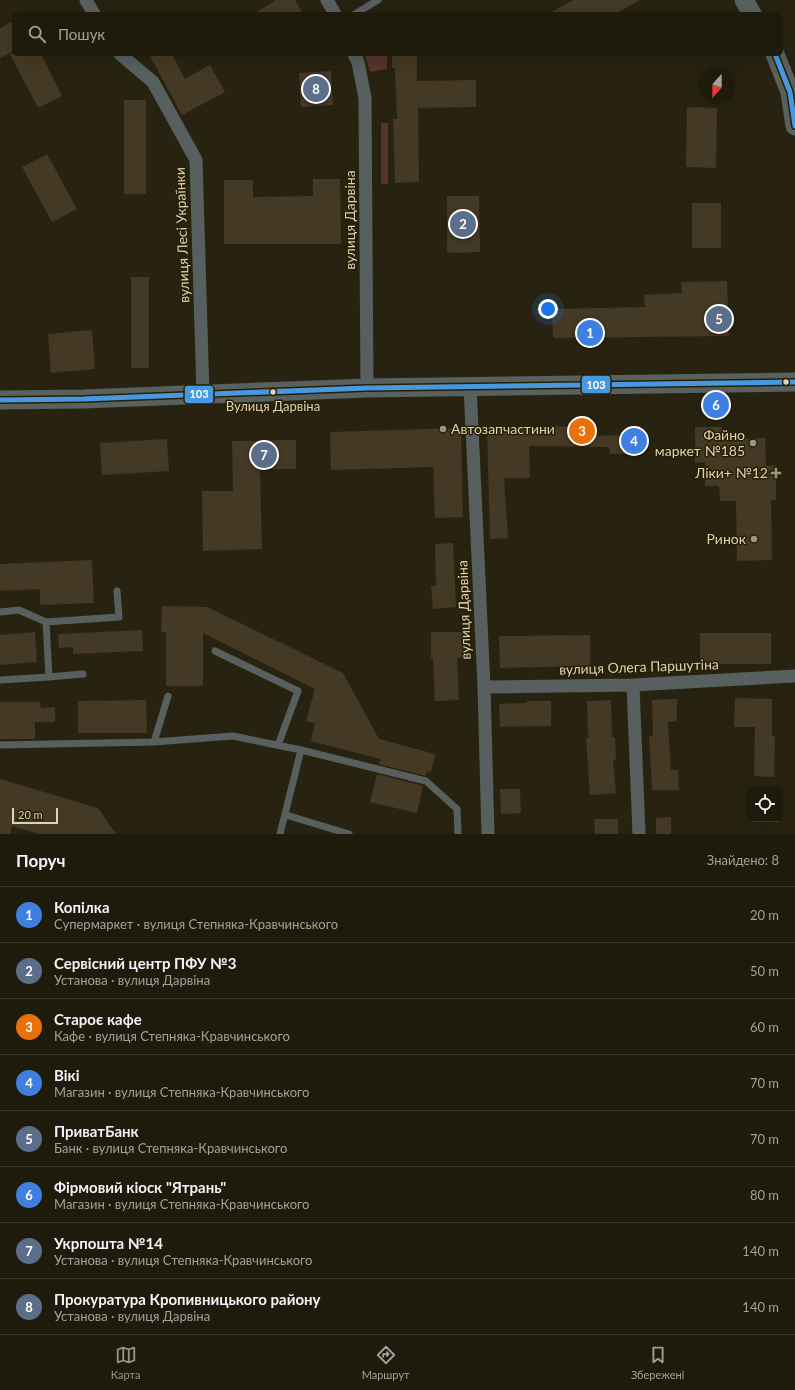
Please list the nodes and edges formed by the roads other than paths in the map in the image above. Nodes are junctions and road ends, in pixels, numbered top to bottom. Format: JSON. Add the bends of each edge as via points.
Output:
{"nodes":[{"id":1,"x":86,"y":0,"type":"edge"},
{"id":2,"x":327,"y":0,"type":"edge"},
{"id":3,"x":378,"y":0,"type":"edge"},
{"id":4,"x":744,"y":0,"type":"edge"},
{"id":5,"x":93,"y":12,"type":"edge"},
{"id":6,"x":334,"y":12,"type":"edge"},
{"id":7,"x":358,"y":12,"type":"edge"},
{"id":8,"x":751,"y":12,"type":"edge"},
{"id":9,"x":122,"y":56,"type":"edge"},
{"id":10,"x":355,"y":56,"type":"edge"},
{"id":11,"x":775,"y":56,"type":"edge"},
{"id":12,"x":793,"y":91,"type":"edge"},
{"id":13,"x":795,"y":126,"type":"edge"},
{"id":14,"x":795,"y":382,"type":"edge"},
{"id":15,"x":470,"y":385,"type":"junction"},
{"id":16,"x":367,"y":388,"type":"junction"},
{"id":17,"x":203,"y":394,"type":"junction"},
{"id":18,"x":0,"y":400,"type":"edge"},
{"id":19,"x":117,"y":590,"type":"dead end"},
{"id":20,"x":0,"y":612,"type":"edge"},
{"id":21,"x":46,"y":622,"type":"junction"},
{"id":22,"x":215,"y":651,"type":"dead end"},
{"id":23,"x":83,"y":674,"type":"dead end"},
{"id":24,"x":49,"y":676,"type":"junction"},
{"id":25,"x":795,"y":676,"type":"edge"},
{"id":26,"x":0,"y":680,"type":"edge"},
{"id":27,"x":633,"y":685,"type":"junction"},
{"id":28,"x":484,"y":687,"type":"junction"},
{"id":29,"x":168,"y":696,"type":"dead end"},
{"id":30,"x":154,"y":742,"type":"junction"},
{"id":31,"x":0,"y":745,"type":"edge"},
{"id":32,"x":278,"y":745,"type":"junction"},
{"id":33,"x":301,"y":750,"type":"junction"},
{"id":34,"x":286,"y":814,"type":"junction"},
{"id":35,"x":280,"y":834,"type":"edge"},
{"id":36,"x":349,"y":834,"type":"edge"},
{"id":37,"x":458,"y":834,"type":"edge"},
{"id":38,"x":488,"y":834,"type":"edge"},
{"id":39,"x":639,"y":834,"type":"edge"}],
"edges":[{"from":1,"to":5,"type":"street"},
{"from":2,"to":6,"type":"street"},
{"from":3,"to":7,"type":"lane"},
{"from":4,"to":8,"type":"main road"},
{"from":9,"to":17,"type":"street","name":"вулиця Лесі Українки","via":[[153,82],[196,160]]},
{"from":10,"to":16,"type":"street","name":"вулиця Дарвіна","via":[[365,98]]},
{"from":11,"to":12,"type":"main road"},
{"from":12,"to":13,"type":"main road"},
{"from":14,"to":15,"type":"main road"},
{"from":15,"to":16,"type":"main road"},
{"from":15,"to":28,"type":"street","name":"вулиця Дарвіна"},
{"from":16,"to":17,"type":"main road"},
{"from":17,"to":18,"type":"main road"},
{"from":19,"to":21,"type":"lane","via":[[119,617]]},
{"from":20,"to":21,"type":"lane","via":[[19,610]]},
{"from":21,"to":24,"type":"lane"},
{"from":22,"to":32,"type":"lane","via":[[298,691]]},
{"from":23,"to":24,"type":"lane"},
{"from":24,"to":26,"type":"lane"},
{"from":25,"to":27,"type":"street","name":"вулиця Олега Паршутіна"},
{"from":27,"to":28,"type":"street","name":"вулиця Олега Паршутіна"},
{"from":27,"to":39,"type":"street"},
{"from":28,"to":38,"type":"street","name":"вулиця Дарвіна"},
{"from":29,"to":30,"type":"lane"},
{"from":30,"to":31,"type":"lane"},
{"from":30,"to":32,"type":"lane","via":[[233,736]]},
{"from":32,"to":33,"type":"lane"},
{"from":33,"to":34,"type":"lane"},
{"from":33,"to":37,"type":"lane","via":[[426,781],[457,810]]},
{"from":34,"to":35,"type":"lane"},
{"from":34,"to":36,"type":"lane"}]}
